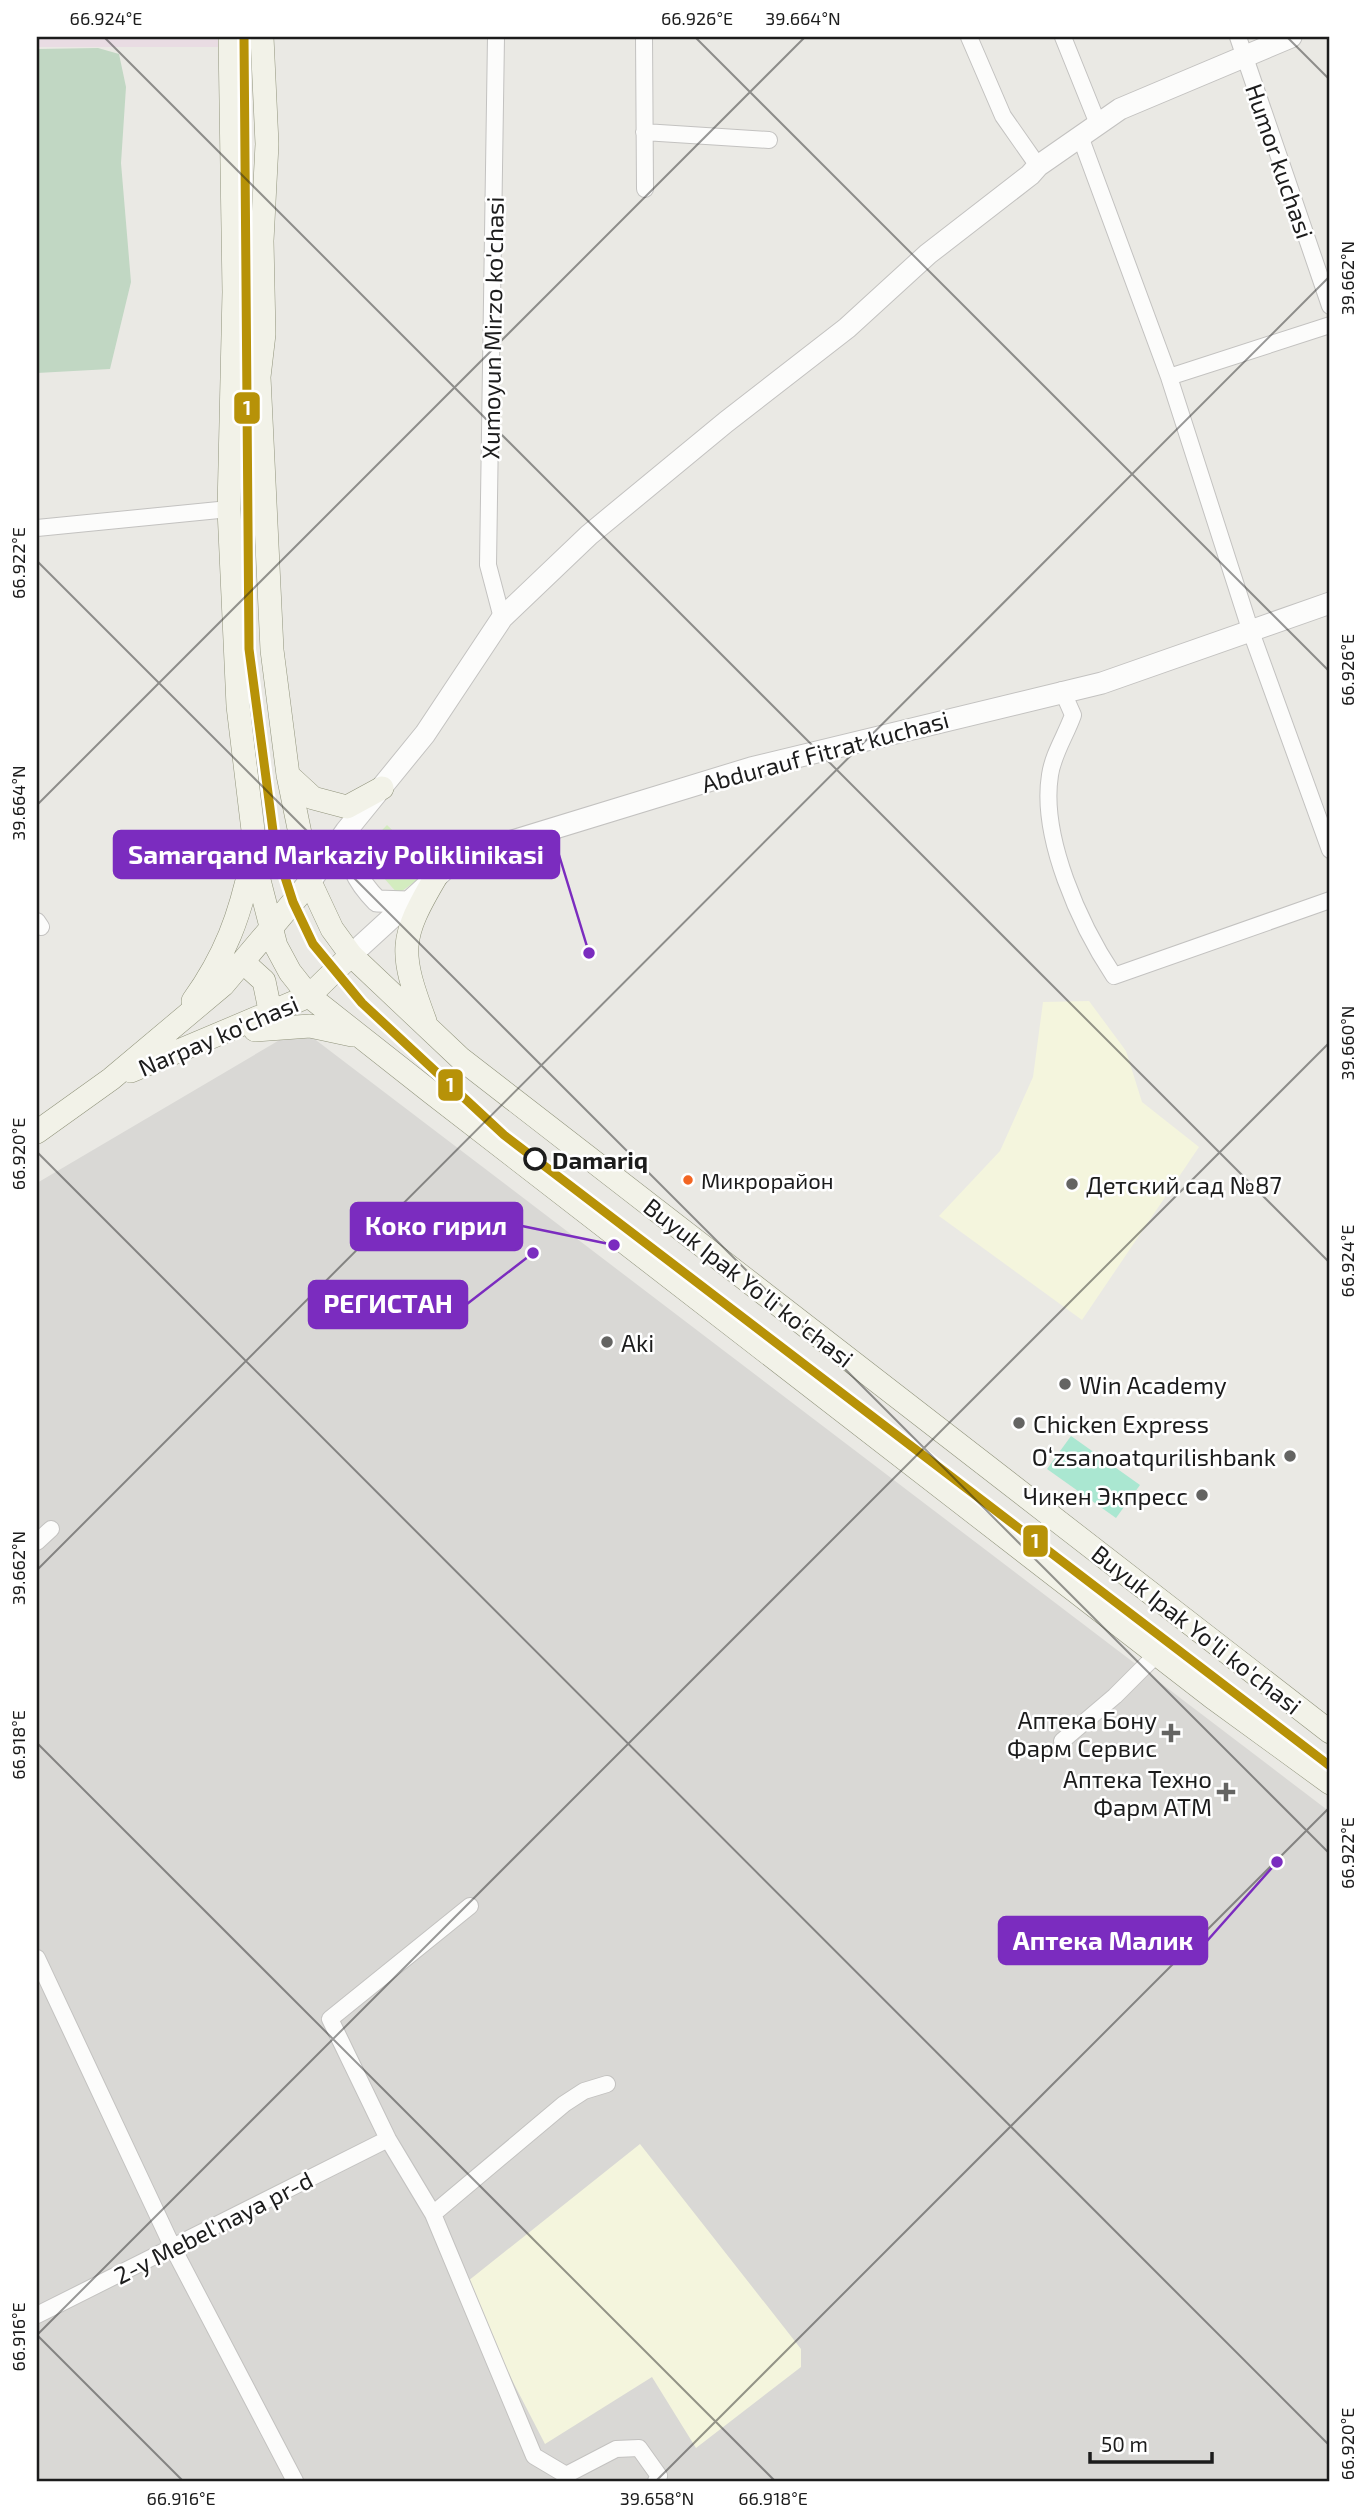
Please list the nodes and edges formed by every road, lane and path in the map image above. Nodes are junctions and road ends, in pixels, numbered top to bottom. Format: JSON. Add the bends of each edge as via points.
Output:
{"nodes":[{"id":1,"x":230,"y":37,"type":"edge"},
{"id":2,"x":262,"y":37,"type":"edge"},
{"id":3,"x":496,"y":37,"type":"edge"},
{"id":4,"x":644,"y":37,"type":"edge"},
{"id":5,"x":969,"y":37,"type":"edge"},
{"id":6,"x":1063,"y":37,"type":"edge"},
{"id":7,"x":1292,"y":37,"type":"edge"},
{"id":8,"x":1241,"y":46,"type":"edge"},
{"id":9,"x":1089,"y":130,"type":"junction"},
{"id":10,"x":644,"y":132,"type":"junction"},
{"id":11,"x":769,"y":140,"type":"dead end"},
{"id":12,"x":1038,"y":166,"type":"junction"},
{"id":13,"x":645,"y":189,"type":"dead end"},
{"id":14,"x":1330,"y":306,"type":"edge"},
{"id":15,"x":1330,"y":324,"type":"edge"},
{"id":16,"x":1169,"y":377,"type":"junction"},
{"id":17,"x":229,"y":509,"type":"junction"},
{"id":18,"x":37,"y":528,"type":"edge"},
{"id":19,"x":1330,"y":603,"type":"edge"},
{"id":20,"x":502,"y":618,"type":"junction"},
{"id":21,"x":1251,"y":629,"type":"junction"},
{"id":22,"x":1062,"y":690,"type":"junction"},
{"id":23,"x":288,"y":775,"type":"junction"},
{"id":24,"x":382,"y":788,"type":"junction"},
{"id":25,"x":346,"y":831,"type":"junction"},
{"id":26,"x":255,"y":846,"type":"junction"},
{"id":27,"x":1330,"y":850,"type":"edge"},
{"id":28,"x":437,"y":875,"type":"junction"},
{"id":29,"x":310,"y":882,"type":"junction"},
{"id":30,"x":1330,"y":900,"type":"edge"},
{"id":31,"x":408,"y":902,"type":"junction"},
{"id":32,"x":271,"y":930,"type":"junction"},
{"id":33,"x":351,"y":955,"type":"junction"},
{"id":34,"x":243,"y":962,"type":"junction"},
{"id":35,"x":309,"y":996,"type":"junction"},
{"id":36,"x":271,"y":1014,"type":"junction"},
{"id":37,"x":177,"y":1023,"type":"junction"},
{"id":38,"x":427,"y":1027,"type":"junction"},
{"id":39,"x":362,"y":1038,"type":"junction"},
{"id":40,"x":211,"y":1039,"type":"junction"},
{"id":41,"x":111,"y":1079,"type":"junction"},
{"id":42,"x":37,"y":1132,"type":"edge"},
{"id":43,"x":51,"y":1529,"type":"dead end"},
{"id":44,"x":37,"y":1542,"type":"edge"},
{"id":45,"x":1157,"y":1654,"type":"junction"},
{"id":46,"x":1330,"y":1732,"type":"edge"},
{"id":47,"x":1062,"y":1741,"type":"dead end"},
{"id":48,"x":1330,"y":1783,"type":"edge"},
{"id":49,"x":470,"y":1906,"type":"dead end"},
{"id":50,"x":37,"y":1958,"type":"edge"},
{"id":51,"x":607,"y":2084,"type":"dead end"},
{"id":52,"x":388,"y":2139,"type":"junction"},
{"id":53,"x":433,"y":2214,"type":"junction"},
{"id":54,"x":173,"y":2248,"type":"junction"},
{"id":55,"x":37,"y":2315,"type":"edge"},
{"id":56,"x":295,"y":2481,"type":"edge"},
{"id":57,"x":656,"y":2481,"type":"edge"}],
"edges":[{"from":1,"to":17,"type":"main road","name":"Buyuk Ipak Yo'li ko'chasi","via":[[234,292]]},
{"from":2,"to":23,"type":"main road","name":"Buyuk Ipak Yo'li ko'chasi","via":[[267,144],[264,334],[259,377],[272,650]]},
{"from":3,"to":20,"type":"street","name":"Xumoyun Mirzo ko'chasi","via":[[488,565]]},
{"from":4,"to":10,"type":"street"},
{"from":5,"to":12,"type":"street","via":[[1003,116]]},
{"from":6,"to":9,"type":"street"},
{"from":7,"to":8,"type":"street"},
{"from":8,"to":9,"type":"street"},
{"from":8,"to":14,"type":"street","name":"Humor kuchasi"},
{"from":9,"to":12,"type":"street"},
{"from":9,"to":16,"type":"street"},
{"from":10,"to":11,"type":"street"},
{"from":10,"to":13,"type":"street"},
{"from":12,"to":20,"type":"street","via":[[928,254],[847,328],[589,535]]},
{"from":15,"to":16,"type":"street"},
{"from":16,"to":21,"type":"street"},
{"from":17,"to":18,"type":"street"},
{"from":17,"to":26,"type":"main road","name":"Buyuk Ipak Yo'li ko'chasi","via":[[238,706]]},
{"from":19,"to":21,"type":"street","name":"Abdurauf Fitrat kuchasi"},
{"from":20,"to":24,"type":"street","via":[[425,734]]},
{"from":21,"to":22,"type":"street","name":"Abdurauf Fitrat kuchasi","via":[[1102,682]]},
{"from":21,"to":27,"type":"street"},
{"from":22,"to":28,"type":"street","name":"Abdurauf Fitrat kuchasi","via":[[751,768],[457,858]]},
{"from":22,"to":30,"type":"street","via":[[1073,715],[1055,757],[1047,800],[1057,853],[1089,937],[1114,976]]},
{"from":23,"to":24,"type":"main road","via":[[313,798],[347,807]]},
{"from":23,"to":29,"type":"main road","name":"Buyuk Ipak Yo'li ko'chasi"},
{"from":24,"to":25,"type":"street"},
{"from":25,"to":29,"type":"street"},
{"from":25,"to":31,"type":"street","via":[[347,850],[359,883],[377,901]]},
{"from":26,"to":32,"type":"main road","name":"Buyuk Ipak Yo'li ko'chasi"},
{"from":26,"to":37,"type":"main road","via":[[239,918],[207,982]]},
{"from":28,"to":31,"type":"street","name":"Abdurauf Fitrat kuchasi"},
{"from":28,"to":38,"type":"main road","via":[[407,931],[408,970]]},
{"from":29,"to":32,"type":"main road","name":"Narpay ko'chasi"},
{"from":29,"to":33,"type":"main road","name":"Buyuk Ipak Yo'li ko'chasi","via":[[332,929]]},
{"from":31,"to":33,"type":"street","name":"Abdurauf Fitrat kuchasi"},
{"from":32,"to":34,"type":"main road","name":"Narpay ko'chasi"},
{"from":32,"to":35,"type":"main road","name":"Buyuk Ipak Yo'li ko'chasi","via":[[290,972]]},
{"from":33,"to":35,"type":"main road","name":"Narpay ko'chasi"},
{"from":33,"to":38,"type":"main road","name":"Buyuk Ipak Yo'li ko'chasi"},
{"from":34,"to":36,"type":"main road","via":[[264,981]]},
{"from":34,"to":37,"type":"main road","name":"Narpay ko'chasi"},
{"from":35,"to":36,"type":"main road","name":"Narpay ko'chasi"},
{"from":35,"to":39,"type":"main road","name":"Buyuk Ipak Yo'li ko'chasi"},
{"from":36,"to":40,"type":"main road","name":"Narpay ko'chasi"},
{"from":37,"to":41,"type":"main road","name":"Narpay ko'chasi"},
{"from":38,"to":46,"type":"main road","name":"Buyuk Ipak Yo'li ko'chasi","via":[[460,1058]]},
{"from":39,"to":40,"type":"main road","via":[[310,1026],[274,1027]]},
{"from":39,"to":45,"type":"main road","name":"Buyuk Ipak Yo'li ko'chasi"},
{"from":40,"to":41,"type":"main road","name":"Narpay ko'chasi"},
{"from":41,"to":42,"type":"main road","name":"Narpay ko'chasi"},
{"from":43,"to":44,"type":"street"},
{"from":45,"to":47,"type":"street"},
{"from":45,"to":48,"type":"main road","name":"Buyuk Ipak Yo'li ko'chasi"},
{"from":49,"to":52,"type":"street","via":[[330,2020]]},
{"from":50,"to":54,"type":"street"},
{"from":51,"to":53,"type":"street","via":[[564,2104]]},
{"from":52,"to":53,"type":"street"},
{"from":52,"to":54,"type":"street","name":"2-y Mebel'naya pr-d"},
{"from":53,"to":57,"type":"street","via":[[534,2456],[566,2475],[615,2449],[639,2448],[659,2476]]},
{"from":54,"to":55,"type":"street","name":"2-y Mebel'naya pr-d"},
{"from":54,"to":56,"type":"street"}]}
